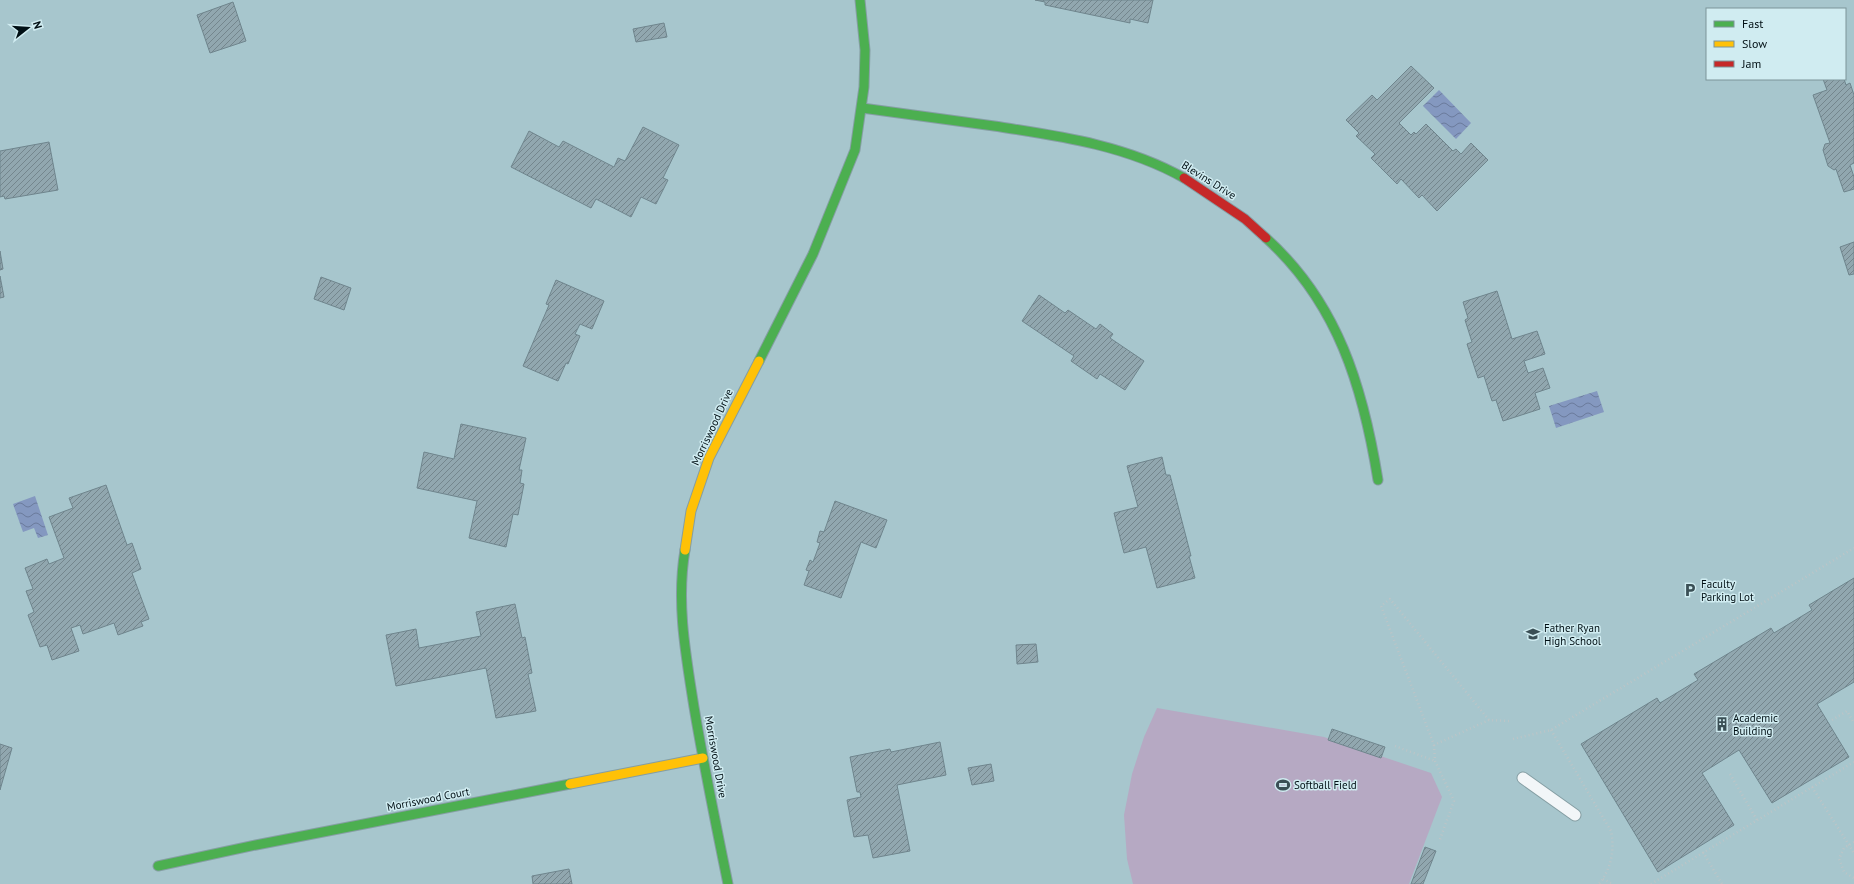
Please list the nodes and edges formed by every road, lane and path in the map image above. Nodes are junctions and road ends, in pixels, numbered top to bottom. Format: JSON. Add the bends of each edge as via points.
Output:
{"nodes":[{"id":1,"x":860,"y":0,"type":"edge"},
{"id":2,"x":862,"y":108,"type":"junction"},
{"id":3,"x":1378,"y":480,"type":"dead end"},
{"id":4,"x":1854,"y":548,"type":"edge"},
{"id":5,"x":1489,"y":720,"type":"junction"},
{"id":6,"x":1832,"y":720,"type":"dead end"},
{"id":7,"x":1509,"y":721,"type":"dead end"},
{"id":8,"x":1854,"y":723,"type":"edge"},
{"id":9,"x":1513,"y":739,"type":"dead end"},
{"id":10,"x":1434,"y":745,"type":"junction"},
{"id":11,"x":1395,"y":746,"type":"dead end"},
{"id":12,"x":703,"y":758,"type":"junction"},
{"id":13,"x":1435,"y":761,"type":"junction"},
{"id":14,"x":1854,"y":762,"type":"edge"},
{"id":15,"x":1730,"y":774,"type":"dead end"},
{"id":16,"x":1524,"y":778,"type":"dead end"},
{"id":17,"x":1812,"y":787,"type":"junction"},
{"id":18,"x":1575,"y":815,"type":"dead end"},
{"id":19,"x":1757,"y":820,"type":"junction"},
{"id":20,"x":1439,"y":842,"type":"dead end"},
{"id":21,"x":1854,"y":842,"type":"edge"},
{"id":22,"x":1849,"y":845,"type":"junction"},
{"id":23,"x":1703,"y":852,"type":"junction"},
{"id":24,"x":1854,"y":853,"type":"edge"},
{"id":25,"x":158,"y":866,"type":"dead end"},
{"id":26,"x":1854,"y":878,"type":"edge"},
{"id":27,"x":1603,"y":879,"type":"dead end"},
{"id":28,"x":728,"y":884,"type":"edge"},
{"id":29,"x":1613,"y":884,"type":"edge"},
{"id":30,"x":1650,"y":884,"type":"edge"},
{"id":31,"x":1722,"y":884,"type":"edge"}],
"edges":[{"from":1,"to":2,"type":"street","name":"Morriswood Drive","via":[[865,50]]},
{"from":2,"to":3,"type":"street","name":"Blevins Drive","via":[[1054,134],[1121,151],[1175,172],[1235,210],[1295,267],[1330,317],[1357,379],[1369,423]]},
{"from":2,"to":12,"type":"street","name":"Morriswood Drive","via":[[854,150],[834,205],[813,254],[708,458],[691,511],[682,567],[684,640]]},
{"from":4,"to":9,"type":"path","via":[[1551,730]]},
{"from":5,"to":7,"type":"path"},
{"from":5,"to":10,"type":"path"},
{"from":5,"to":10,"type":"path","via":[[1390,599],[1381,606]]},
{"from":6,"to":8,"type":"path","via":[[1847,710]]},
{"from":10,"to":13,"type":"path"},
{"from":11,"to":13,"type":"path"},
{"from":12,"to":25,"type":"street","name":"Morriswood Court"},
{"from":12,"to":28,"type":"street","name":"Morriswood Drive"},
{"from":13,"to":20,"type":"path","via":[[1454,800]]},
{"from":14,"to":17,"type":"path"},
{"from":15,"to":19,"type":"path"},
{"from":16,"to":18,"type":"lane"},
{"from":17,"to":19,"type":"path"},
{"from":17,"to":22,"type":"path"},
{"from":19,"to":23,"type":"path"},
{"from":21,"to":22,"type":"path"},
{"from":22,"to":24,"type":"path"},
{"from":22,"to":26,"type":"path","via":[[1842,852],[1840,865],[1846,875]]},
{"from":23,"to":30,"type":"path"},
{"from":23,"to":31,"type":"path"},
{"from":27,"to":29,"type":"path"}]}
